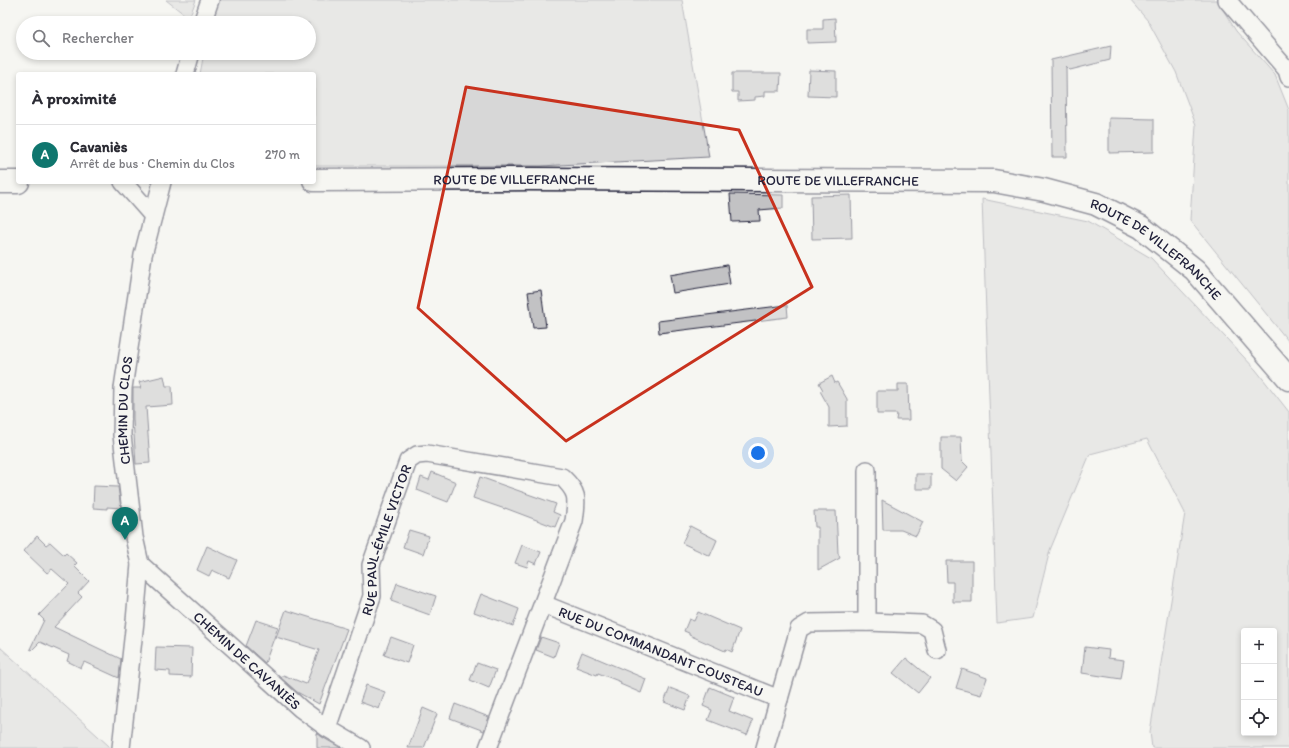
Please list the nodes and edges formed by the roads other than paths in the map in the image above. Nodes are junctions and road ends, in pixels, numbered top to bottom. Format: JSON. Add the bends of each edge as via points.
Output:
{"nodes":[{"id":1,"x":210,"y":0,"type":"edge"},
{"id":2,"x":1228,"y":0,"type":"edge"},
{"id":3,"x":204,"y":16,"type":"edge"},
{"id":4,"x":189,"y":60,"type":"edge"},
{"id":5,"x":186,"y":72,"type":"edge"},
{"id":6,"x":1289,"y":77,"type":"edge"},
{"id":7,"x":316,"y":180,"type":"edge"},
{"id":8,"x":0,"y":182,"type":"edge"},
{"id":9,"x":16,"y":182,"type":"edge"},
{"id":10,"x":125,"y":184,"type":"edge"},
{"id":11,"x":161,"y":184,"type":"edge"},
{"id":12,"x":153,"y":216,"type":"junction"},
{"id":13,"x":1289,"y":379,"type":"edge"},
{"id":14,"x":866,"y":470,"type":"dead end"},
{"id":15,"x":140,"y":564,"type":"junction"},
{"id":16,"x":543,"y":604,"type":"junction"},
{"id":17,"x":867,"y":622,"type":"junction"},
{"id":18,"x":937,"y":650,"type":"dead end"},
{"id":19,"x":779,"y":699,"type":"junction"},
{"id":20,"x":327,"y":728,"type":"junction"},
{"id":21,"x":121,"y":748,"type":"edge"},
{"id":22,"x":361,"y":748,"type":"edge"},
{"id":23,"x":488,"y":748,"type":"edge"},
{"id":24,"x":765,"y":748,"type":"edge"}],
"edges":[{"from":1,"to":3,"type":"street"},
{"from":2,"to":6,"type":"street","via":[[1287,70]]},
{"from":4,"to":5,"type":"street"},
{"from":7,"to":13,"type":"main road","name":"ROUTE DE VILLEFRANCHE","via":[[994,180],[1044,190],[1096,204],[1142,227],[1195,270]]},
{"from":8,"to":9,"type":"main road"},
{"from":10,"to":12,"type":"street"},
{"from":11,"to":12,"type":"street","name":"CHEMIN DU CLOS"},
{"from":12,"to":15,"type":"street","name":"CHEMIN DU CLOS","via":[[143,255],[123,396],[122,435],[134,537]]},
{"from":14,"to":17,"type":"street"},
{"from":15,"to":20,"type":"street","name":"CHEMIN DE CAVANIÈS","via":[[301,709]]},
{"from":15,"to":21,"type":"street","name":"CHEMIN DU CLOS"},
{"from":16,"to":19,"type":"street","name":"RUE DU COMMANDANT COUSTEAU"},
{"from":16,"to":20,"type":"street","name":"RUE PAUL-ÉMILE VICTOR","via":[[574,521],[577,501],[573,487],[562,477],[428,454],[417,455],[408,462],[371,565],[372,596]]},
{"from":16,"to":23,"type":"street","name":"RUE PAUL-ÉMILE VICTOR"},
{"from":17,"to":18,"type":"street","via":[[922,624],[932,630]]},
{"from":17,"to":19,"type":"street","via":[[809,623],[799,629]]},
{"from":19,"to":24,"type":"street"},
{"from":20,"to":22,"type":"street","name":"CHEMIN DE CAVANIÈS"}]}
